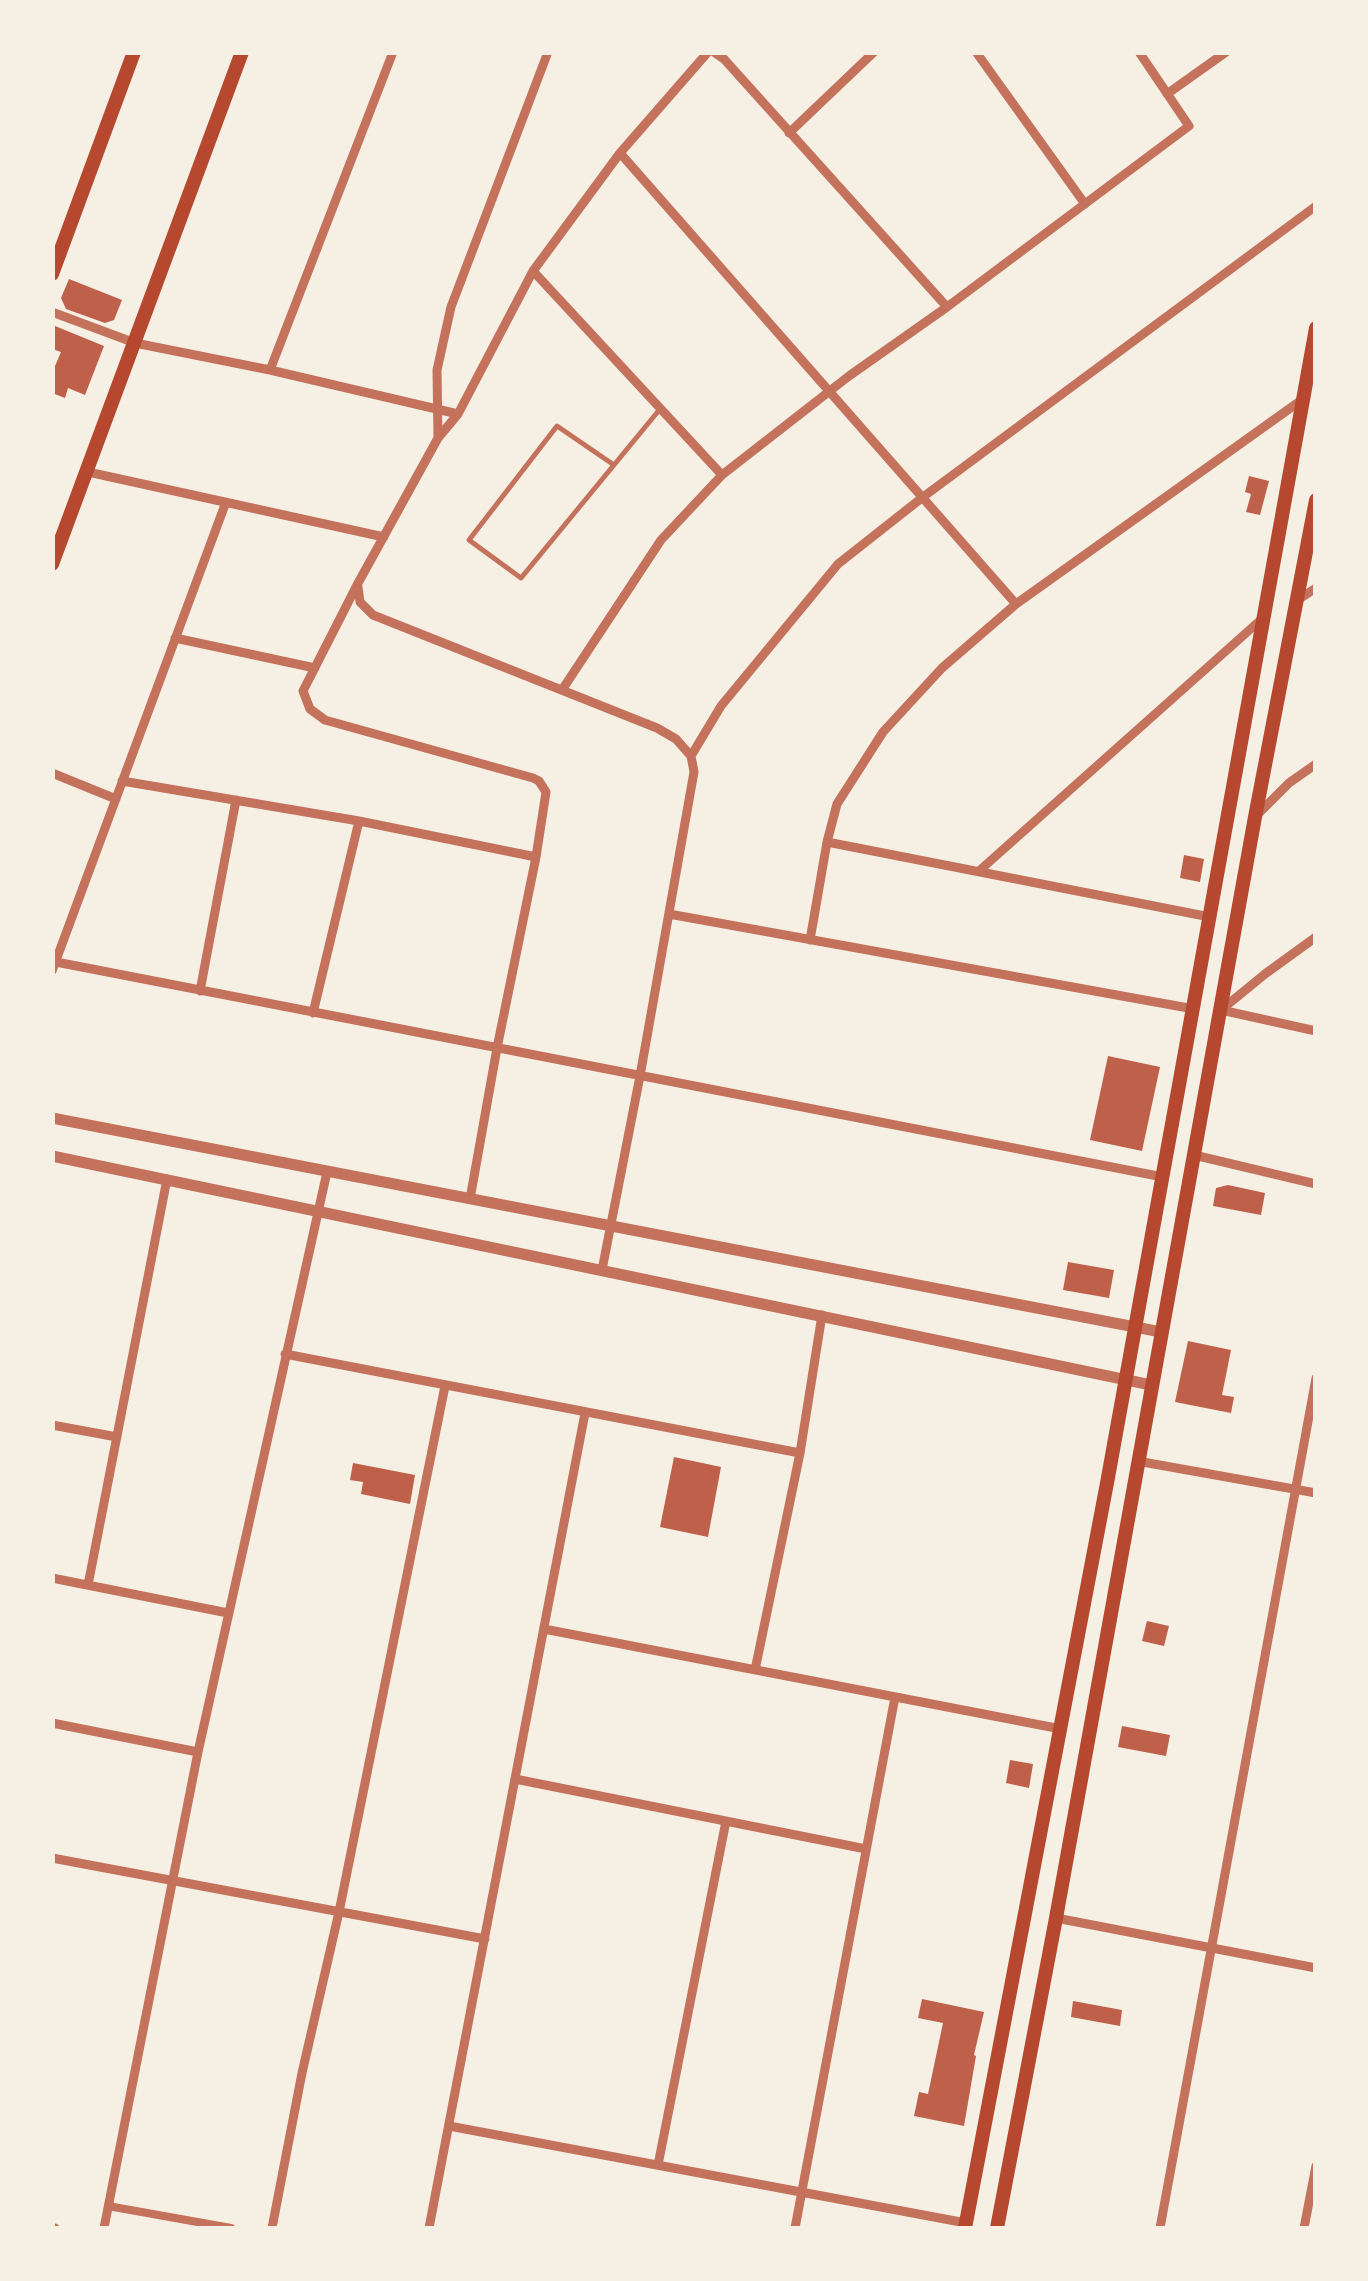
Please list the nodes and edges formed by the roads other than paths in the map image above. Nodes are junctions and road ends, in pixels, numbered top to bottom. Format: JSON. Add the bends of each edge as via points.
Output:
{"nodes":[{"id":1,"x":134,"y":52,"type":"edge"},
{"id":2,"x":242,"y":52,"type":"edge"},
{"id":3,"x":393,"y":52,"type":"edge"},
{"id":4,"x":548,"y":52,"type":"edge"},
{"id":5,"x":711,"y":52,"type":"edge"},
{"id":6,"x":874,"y":52,"type":"edge"},
{"id":7,"x":976,"y":52,"type":"edge"},
{"id":8,"x":1139,"y":52,"type":"edge"},
{"id":9,"x":1226,"y":52,"type":"edge"},
{"id":10,"x":1167,"y":94,"type":"junction"},
{"id":11,"x":789,"y":133,"type":"junction"},
{"id":12,"x":620,"y":153,"type":"junction"},
{"id":13,"x":1085,"y":204,"type":"junction"},
{"id":14,"x":1316,"y":206,"type":"edge"},
{"id":15,"x":533,"y":271,"type":"junction"},
{"id":16,"x":52,"y":274,"type":"edge"},
{"id":17,"x":947,"y":307,"type":"junction"},
{"id":18,"x":52,"y":312,"type":"edge"},
{"id":19,"x":1316,"y":328,"type":"edge"},
{"id":20,"x":135,"y":343,"type":"junction"},
{"id":21,"x":270,"y":370,"type":"junction"},
{"id":22,"x":830,"y":393,"type":"junction"},
{"id":23,"x":1303,"y":399,"type":"junction"},
{"id":24,"x":660,"y":408,"type":"junction"},
{"id":25,"x":437,"y":410,"type":"junction"},
{"id":26,"x":458,"y":414,"type":"junction"},
{"id":27,"x":438,"y":438,"type":"junction"},
{"id":28,"x":614,"y":465,"type":"junction"},
{"id":29,"x":88,"y":472,"type":"junction"},
{"id":30,"x":722,"y":475,"type":"junction"},
{"id":31,"x":923,"y":498,"type":"junction"},
{"id":32,"x":1316,"y":500,"type":"edge"},
{"id":33,"x":226,"y":502,"type":"junction"},
{"id":34,"x":384,"y":537,"type":"junction"},
{"id":35,"x":52,"y":564,"type":"edge"},
{"id":36,"x":358,"y":584,"type":"junction"},
{"id":37,"x":1316,"y":588,"type":"edge"},
{"id":38,"x":1296,"y":602,"type":"junction"},
{"id":39,"x":1016,"y":604,"type":"junction"},
{"id":40,"x":1264,"y":617,"type":"junction"},
{"id":41,"x":175,"y":638,"type":"junction"},
{"id":42,"x":315,"y":668,"type":"junction"},
{"id":43,"x":562,"y":690,"type":"junction"},
{"id":44,"x":691,"y":756,"type":"junction"},
{"id":45,"x":1316,"y":764,"type":"edge"},
{"id":46,"x":52,"y":773,"type":"edge"},
{"id":47,"x":122,"y":780,"type":"junction"},
{"id":48,"x":116,"y":799,"type":"junction"},
{"id":49,"x":236,"y":800,"type":"junction"},
{"id":50,"x":1256,"y":816,"type":"junction"},
{"id":51,"x":358,"y":821,"type":"junction"},
{"id":52,"x":827,"y":842,"type":"junction"},
{"id":53,"x":536,"y":857,"type":"junction"},
{"id":54,"x":978,"y":872,"type":"junction"},
{"id":55,"x":668,"y":914,"type":"junction"},
{"id":56,"x":1210,"y":917,"type":"junction"},
{"id":57,"x":1316,"y":937,"type":"edge"},
{"id":58,"x":810,"y":940,"type":"junction"},
{"id":59,"x":54,"y":966,"type":"edge"},
{"id":60,"x":200,"y":991,"type":"junction"},
{"id":61,"x":1194,"y":1008,"type":"junction"},
{"id":62,"x":1221,"y":1010,"type":"junction"},
{"id":63,"x":313,"y":1013,"type":"junction"},
{"id":64,"x":1316,"y":1032,"type":"edge"},
{"id":65,"x":497,"y":1048,"type":"junction"},
{"id":66,"x":640,"y":1076,"type":"junction"},
{"id":67,"x":52,"y":1118,"type":"edge"},
{"id":68,"x":1194,"y":1155,"type":"junction"},
{"id":69,"x":52,"y":1156,"type":"edge"},
{"id":70,"x":327,"y":1172,"type":"junction"},
{"id":71,"x":1163,"y":1177,"type":"junction"},
{"id":72,"x":167,"y":1180,"type":"junction"},
{"id":73,"x":1316,"y":1184,"type":"edge"},
{"id":74,"x":470,"y":1199,"type":"junction"},
{"id":75,"x":318,"y":1211,"type":"junction"},
{"id":76,"x":610,"y":1226,"type":"junction"},
{"id":77,"x":602,"y":1270,"type":"junction"},
{"id":78,"x":822,"y":1316,"type":"junction"},
{"id":79,"x":1136,"y":1327,"type":"junction"},
{"id":80,"x":1161,"y":1332,"type":"junction"},
{"id":81,"x":285,"y":1354,"type":"junction"},
{"id":82,"x":1316,"y":1378,"type":"edge"},
{"id":83,"x":1126,"y":1379,"type":"junction"},
{"id":84,"x":1151,"y":1385,"type":"junction"},
{"id":85,"x":445,"y":1386,"type":"junction"},
{"id":86,"x":586,"y":1412,"type":"junction"},
{"id":87,"x":52,"y":1425,"type":"edge"},
{"id":88,"x":117,"y":1437,"type":"junction"},
{"id":89,"x":800,"y":1452,"type":"junction"},
{"id":90,"x":1138,"y":1461,"type":"junction"},
{"id":91,"x":1295,"y":1490,"type":"junction"},
{"id":92,"x":1316,"y":1493,"type":"edge"},
{"id":93,"x":52,"y":1578,"type":"edge"},
{"id":94,"x":88,"y":1585,"type":"junction"},
{"id":95,"x":228,"y":1613,"type":"junction"},
{"id":96,"x":544,"y":1629,"type":"junction"},
{"id":97,"x":755,"y":1670,"type":"junction"},
{"id":98,"x":895,"y":1697,"type":"junction"},
{"id":99,"x":52,"y":1723,"type":"edge"},
{"id":100,"x":1062,"y":1729,"type":"junction"},
{"id":101,"x":198,"y":1752,"type":"junction"},
{"id":102,"x":515,"y":1779,"type":"junction"},
{"id":103,"x":726,"y":1821,"type":"junction"},
{"id":104,"x":866,"y":1848,"type":"junction"},
{"id":105,"x":52,"y":1858,"type":"edge"},
{"id":106,"x":173,"y":1880,"type":"junction"},
{"id":107,"x":340,"y":1912,"type":"junction"},
{"id":108,"x":1056,"y":1918,"type":"junction"},
{"id":109,"x":485,"y":1939,"type":"junction"},
{"id":110,"x":1211,"y":1949,"type":"junction"},
{"id":111,"x":1316,"y":1968,"type":"edge"},
{"id":112,"x":448,"y":2126,"type":"junction"},
{"id":113,"x":658,"y":2165,"type":"junction"},
{"id":114,"x":1316,"y":2166,"type":"edge"},
{"id":115,"x":802,"y":2192,"type":"junction"},
{"id":116,"x":108,"y":2206,"type":"junction"},
{"id":117,"x":966,"y":2226,"type":"edge"},
{"id":118,"x":104,"y":2228,"type":"edge"},
{"id":119,"x":231,"y":2228,"type":"edge"},
{"id":120,"x":272,"y":2228,"type":"edge"},
{"id":121,"x":429,"y":2228,"type":"edge"},
{"id":122,"x":795,"y":2228,"type":"edge"},
{"id":123,"x":998,"y":2228,"type":"edge"},
{"id":124,"x":1160,"y":2228,"type":"edge"},
{"id":125,"x":1304,"y":2228,"type":"edge"}],
"edges":[{"from":1,"to":16,"type":"main road"},
{"from":2,"to":20,"type":"main road"},
{"from":3,"to":21,"type":"street"},
{"from":4,"to":25,"type":"street","via":[[451,307],[437,370]]},
{"from":5,"to":11,"type":"street"},
{"from":5,"to":12,"type":"street"},
{"from":6,"to":11,"type":"street"},
{"from":7,"to":13,"type":"street"},
{"from":8,"to":10,"type":"street"},
{"from":9,"to":10,"type":"street"},
{"from":10,"to":13,"type":"street","via":[[1189,126]]},
{"from":11,"to":17,"type":"street"},
{"from":12,"to":15,"type":"street"},
{"from":12,"to":22,"type":"street"},
{"from":13,"to":17,"type":"street"},
{"from":14,"to":31,"type":"street"},
{"from":15,"to":24,"type":"street"},
{"from":15,"to":26,"type":"street"},
{"from":17,"to":22,"type":"street"},
{"from":18,"to":20,"type":"street"},
{"from":19,"to":23,"type":"main road"},
{"from":20,"to":21,"type":"street"},
{"from":20,"to":29,"type":"main road"},
{"from":21,"to":25,"type":"street"},
{"from":22,"to":30,"type":"street"},
{"from":22,"to":31,"type":"street"},
{"from":23,"to":39,"type":"street"},
{"from":23,"to":40,"type":"main road"},
{"from":24,"to":28,"type":"lane"},
{"from":24,"to":30,"type":"street"},
{"from":25,"to":26,"type":"street"},
{"from":25,"to":27,"type":"street"},
{"from":26,"to":27,"type":"street"},
{"from":27,"to":34,"type":"street"},
{"from":28,"to":28,"type":"lane","via":[[521,578],[468,540],[557,426]]},
{"from":29,"to":33,"type":"street"},
{"from":29,"to":35,"type":"main road"},
{"from":30,"to":43,"type":"street","via":[[661,540]]},
{"from":31,"to":39,"type":"street"},
{"from":31,"to":44,"type":"street","via":[[838,564],[721,706]]},
{"from":32,"to":38,"type":"main road"},
{"from":33,"to":34,"type":"street"},
{"from":33,"to":41,"type":"street"},
{"from":34,"to":36,"type":"street"},
{"from":36,"to":42,"type":"street"},
{"from":36,"to":43,"type":"street","via":[[360,602],[373,615]]},
{"from":37,"to":38,"type":"street"},
{"from":38,"to":50,"type":"main road"},
{"from":39,"to":52,"type":"street","via":[[942,668],[883,732],[837,804]]},
{"from":40,"to":54,"type":"street"},
{"from":40,"to":56,"type":"main road"},
{"from":41,"to":42,"type":"street"},
{"from":41,"to":47,"type":"street"},
{"from":42,"to":53,"type":"street","via":[[303,690],[310,709],[325,720],[539,781],[546,792]]},
{"from":43,"to":44,"type":"street","via":[[657,728]]},
{"from":44,"to":55,"type":"street","via":[[694,772]]},
{"from":45,"to":50,"type":"street"},
{"from":46,"to":48,"type":"street"},
{"from":47,"to":48,"type":"street"},
{"from":47,"to":49,"type":"street"},
{"from":48,"to":59,"type":"street"},
{"from":49,"to":51,"type":"street"},
{"from":49,"to":60,"type":"street"},
{"from":50,"to":62,"type":"main road"},
{"from":51,"to":53,"type":"street"},
{"from":51,"to":63,"type":"street"},
{"from":52,"to":54,"type":"street"},
{"from":52,"to":58,"type":"street"},
{"from":53,"to":65,"type":"street"},
{"from":54,"to":56,"type":"street"},
{"from":55,"to":58,"type":"street"},
{"from":55,"to":66,"type":"street"},
{"from":56,"to":61,"type":"main road"},
{"from":57,"to":62,"type":"street"},
{"from":58,"to":61,"type":"street"},
{"from":59,"to":60,"type":"street"},
{"from":60,"to":63,"type":"street"},
{"from":61,"to":71,"type":"main road"},
{"from":62,"to":64,"type":"street"},
{"from":62,"to":68,"type":"main road"},
{"from":63,"to":65,"type":"street"},
{"from":65,"to":66,"type":"street"},
{"from":65,"to":74,"type":"street"},
{"from":66,"to":71,"type":"street"},
{"from":66,"to":76,"type":"street"},
{"from":67,"to":70,"type":"street"},
{"from":68,"to":73,"type":"street"},
{"from":68,"to":80,"type":"main road"},
{"from":69,"to":72,"type":"street"},
{"from":70,"to":74,"type":"street"},
{"from":70,"to":75,"type":"street"},
{"from":71,"to":79,"type":"main road"},
{"from":72,"to":75,"type":"street"},
{"from":72,"to":88,"type":"street"},
{"from":74,"to":76,"type":"street"},
{"from":75,"to":77,"type":"street"},
{"from":75,"to":81,"type":"street"},
{"from":76,"to":77,"type":"street"},
{"from":76,"to":79,"type":"street"},
{"from":77,"to":78,"type":"street"},
{"from":78,"to":83,"type":"street"},
{"from":78,"to":89,"type":"street"},
{"from":79,"to":80,"type":"street"},
{"from":79,"to":83,"type":"main road"},
{"from":80,"to":84,"type":"main road"},
{"from":81,"to":85,"type":"street"},
{"from":81,"to":95,"type":"street"},
{"from":82,"to":91,"type":"street"},
{"from":83,"to":84,"type":"street"},
{"from":83,"to":100,"type":"main road"},
{"from":84,"to":90,"type":"main road"},
{"from":85,"to":86,"type":"street"},
{"from":85,"to":107,"type":"street"},
{"from":86,"to":89,"type":"street"},
{"from":86,"to":96,"type":"street"},
{"from":87,"to":88,"type":"street"},
{"from":88,"to":94,"type":"street"},
{"from":89,"to":97,"type":"street"},
{"from":90,"to":91,"type":"street"},
{"from":90,"to":108,"type":"main road"},
{"from":91,"to":92,"type":"street"},
{"from":91,"to":110,"type":"street"},
{"from":93,"to":94,"type":"street"},
{"from":94,"to":95,"type":"street"},
{"from":95,"to":101,"type":"street"},
{"from":96,"to":97,"type":"street"},
{"from":96,"to":102,"type":"street"},
{"from":97,"to":98,"type":"street"},
{"from":98,"to":100,"type":"street"},
{"from":98,"to":104,"type":"street"},
{"from":99,"to":101,"type":"street"},
{"from":100,"to":117,"type":"main road"},
{"from":101,"to":106,"type":"street"},
{"from":102,"to":103,"type":"street"},
{"from":102,"to":109,"type":"street"},
{"from":103,"to":104,"type":"street"},
{"from":103,"to":113,"type":"street"},
{"from":104,"to":115,"type":"street"},
{"from":105,"to":106,"type":"street"},
{"from":106,"to":107,"type":"street"},
{"from":106,"to":116,"type":"street"},
{"from":107,"to":109,"type":"street"},
{"from":107,"to":120,"type":"street"},
{"from":108,"to":110,"type":"street"},
{"from":108,"to":123,"type":"main road"},
{"from":109,"to":112,"type":"street"},
{"from":110,"to":111,"type":"street"},
{"from":110,"to":124,"type":"street"},
{"from":112,"to":113,"type":"street"},
{"from":112,"to":121,"type":"street"},
{"from":113,"to":115,"type":"street"},
{"from":114,"to":125,"type":"street"},
{"from":115,"to":117,"type":"street"},
{"from":115,"to":122,"type":"street"},
{"from":116,"to":118,"type":"street"},
{"from":116,"to":119,"type":"street"}]}
